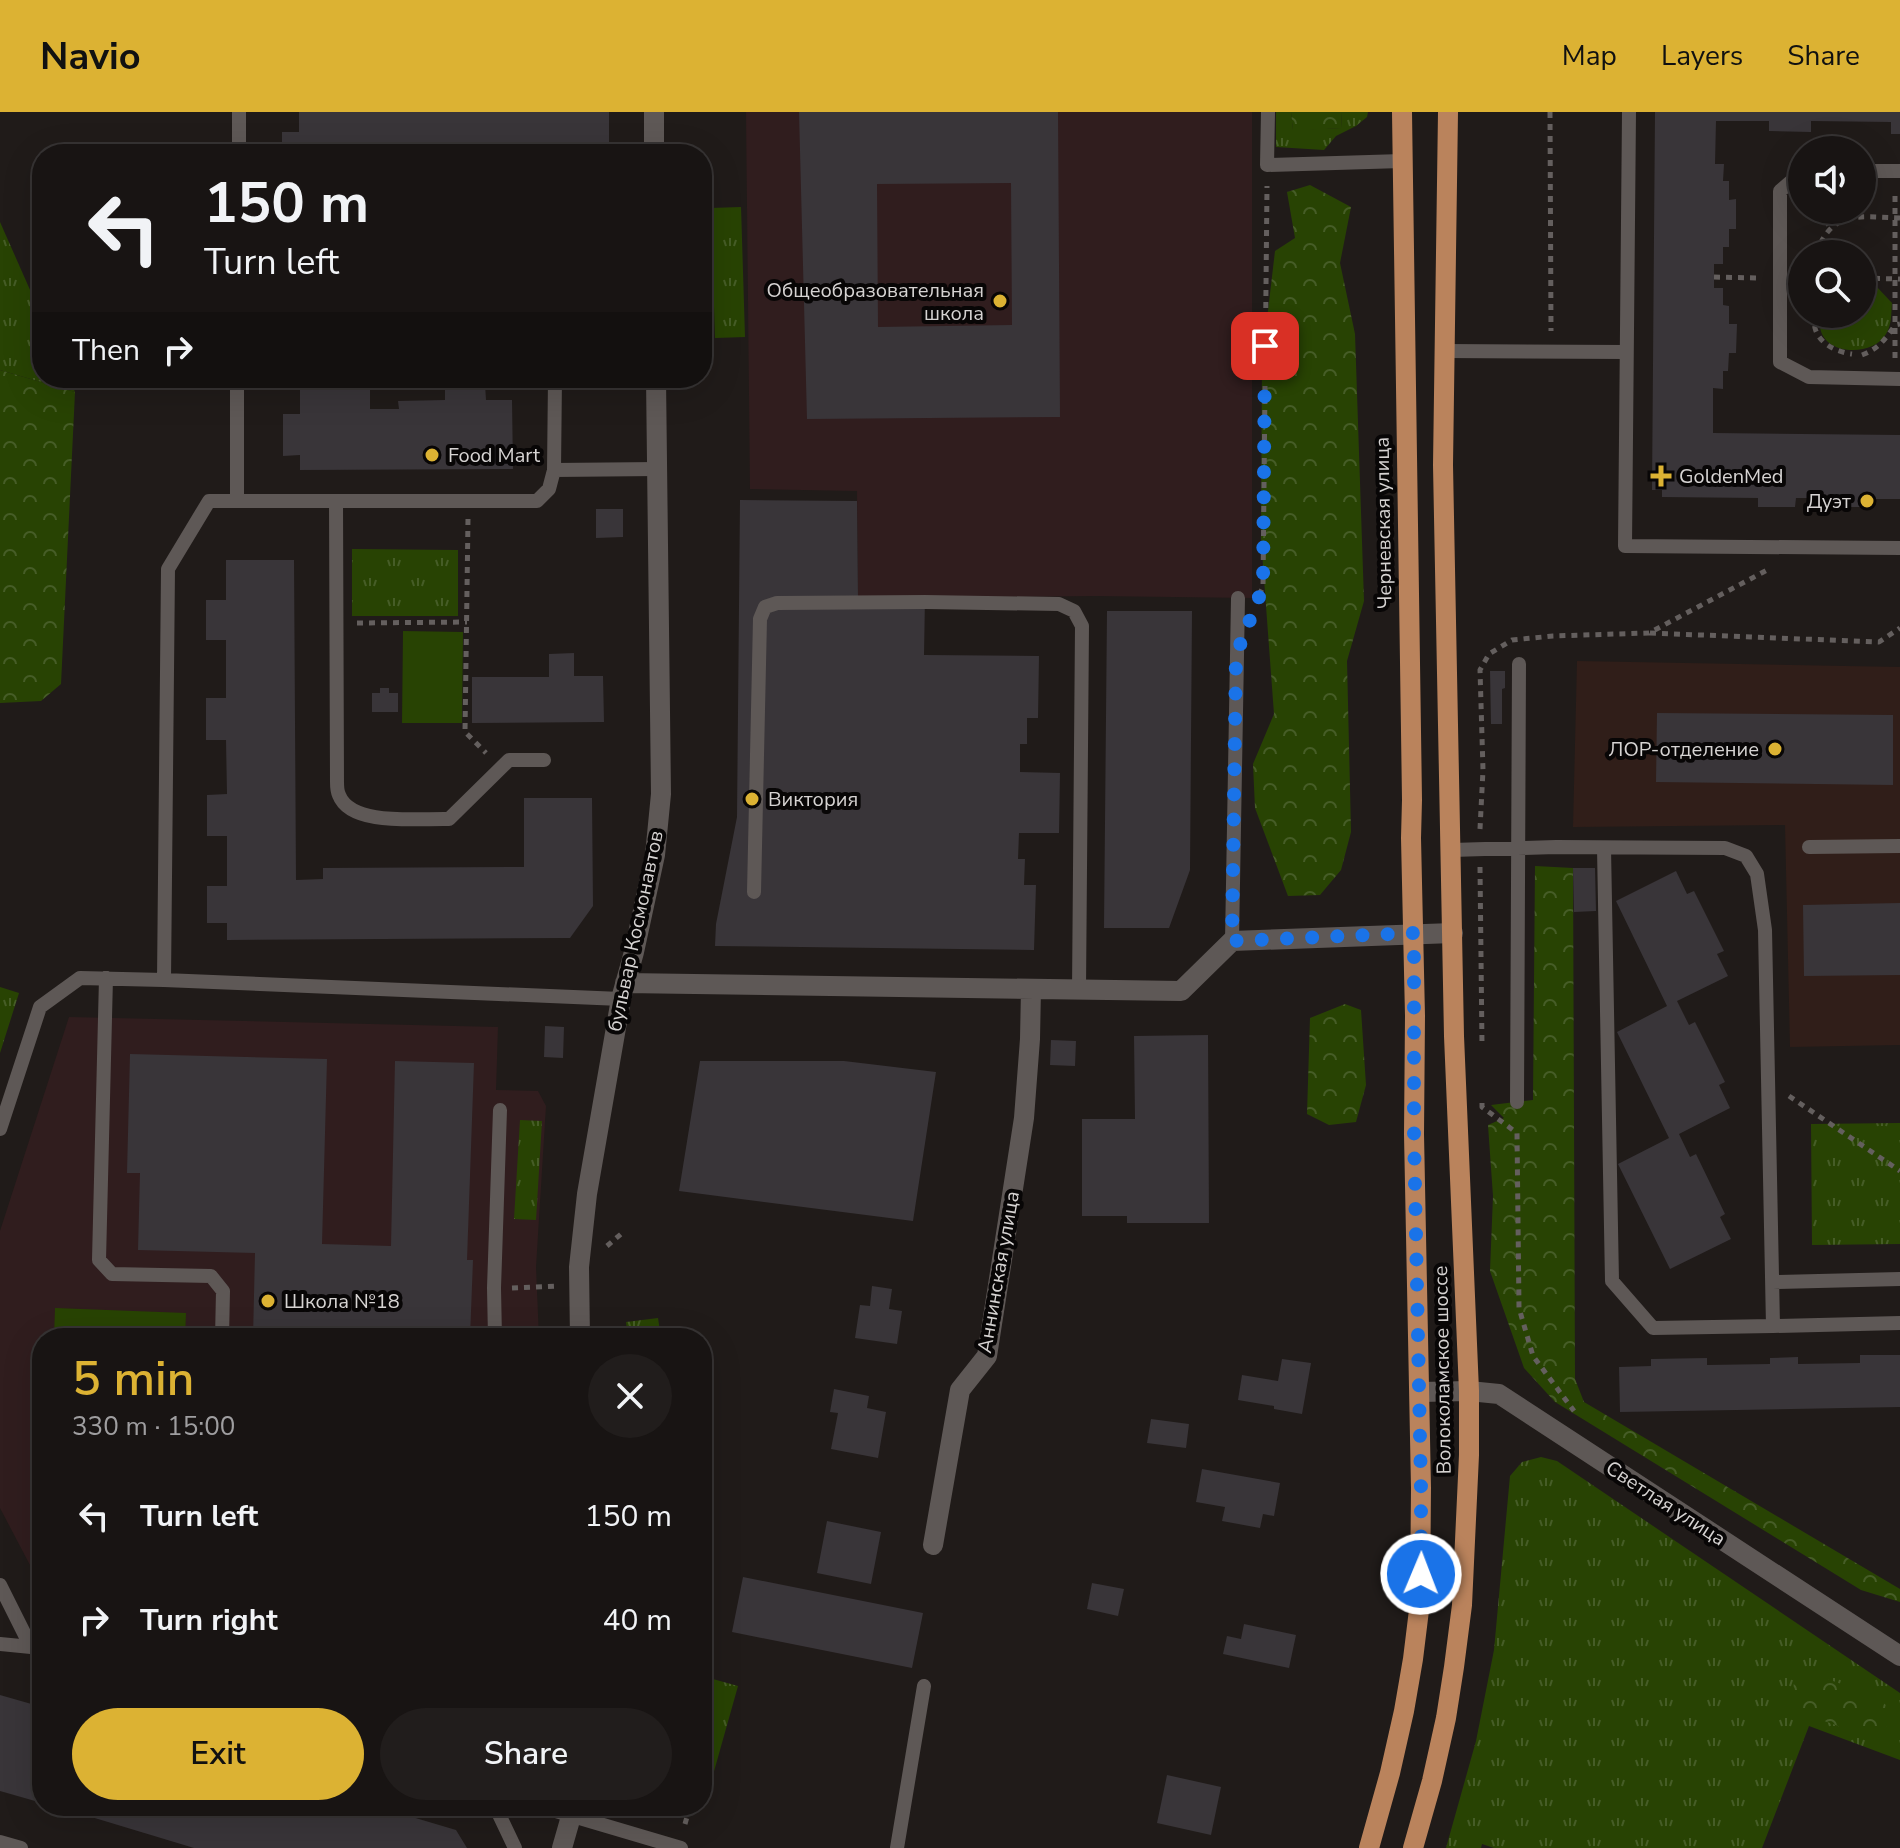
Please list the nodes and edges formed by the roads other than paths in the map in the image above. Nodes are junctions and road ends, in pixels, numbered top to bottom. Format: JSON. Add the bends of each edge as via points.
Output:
{"nodes":[{"id":1,"x":239,"y":112,"type":"edge"},
{"id":2,"x":654,"y":112,"type":"edge"},
{"id":3,"x":1268,"y":112,"type":"edge"},
{"id":4,"x":1402,"y":112,"type":"edge"},
{"id":5,"x":1448,"y":112,"type":"edge"},
{"id":6,"x":1629,"y":112,"type":"edge"},
{"id":7,"x":239,"y":144,"type":"edge"},
{"id":8,"x":654,"y":144,"type":"edge"},
{"id":9,"x":1402,"y":161,"type":"junction"},
{"id":10,"x":1876,"y":171,"type":"edge"},
{"id":11,"x":1898,"y":171,"type":"edge"},
{"id":12,"x":1788,"y":184,"type":"edge"},
{"id":13,"x":1445,"y":351,"type":"junction"},
{"id":14,"x":1626,"y":352,"type":"junction"},
{"id":15,"x":1897,"y":379,"type":"edge"},
{"id":16,"x":237,"y":388,"type":"edge"},
{"id":17,"x":555,"y":388,"type":"edge"},
{"id":18,"x":656,"y":388,"type":"edge"},
{"id":19,"x":658,"y":469,"type":"junction"},
{"id":20,"x":554,"y":470,"type":"junction"},
{"id":21,"x":237,"y":501,"type":"junction"},
{"id":22,"x":336,"y":501,"type":"junction"},
{"id":23,"x":1900,"y":548,"type":"edge"},
{"id":24,"x":1238,"y":598,"type":"dead end"},
{"id":25,"x":1519,"y":664,"type":"dead end"},
{"id":26,"x":544,"y":760,"type":"dead end"},
{"id":27,"x":1900,"y":846,"type":"edge"},
{"id":28,"x":1809,"y":847,"type":"dead end"},
{"id":29,"x":1517,"y":848,"type":"junction"},
{"id":30,"x":1604,"y":848,"type":"junction"},
{"id":31,"x":1452,"y":850,"type":"junction"},
{"id":32,"x":754,"y":892,"type":"dead end"},
{"id":33,"x":1414,"y":933,"type":"junction"},
{"id":34,"x":1453,"y":933,"type":"junction"},
{"id":35,"x":1232,"y":941,"type":"junction"},
{"id":36,"x":106,"y":978,"type":"junction"},
{"id":37,"x":164,"y":980,"type":"junction"},
{"id":38,"x":1031,"y":989,"type":"junction"},
{"id":39,"x":1079,"y":990,"type":"junction"},
{"id":40,"x":623,"y":991,"type":"junction"},
{"id":41,"x":1517,"y":1102,"type":"dead end"},
{"id":42,"x":500,"y":1110,"type":"dead end"},
{"id":43,"x":0,"y":1129,"type":"edge"},
{"id":44,"x":1900,"y":1279,"type":"edge"},
{"id":45,"x":1773,"y":1282,"type":"junction"},
{"id":46,"x":1900,"y":1323,"type":"edge"},
{"id":47,"x":1773,"y":1326,"type":"junction"},
{"id":48,"x":222,"y":1328,"type":"edge"},
{"id":49,"x":495,"y":1328,"type":"edge"},
{"id":50,"x":580,"y":1328,"type":"edge"},
{"id":51,"x":1469,"y":1391,"type":"junction"},
{"id":52,"x":1420,"y":1392,"type":"junction"},
{"id":53,"x":933,"y":1545,"type":"dead end"},
{"id":54,"x":0,"y":1585,"type":"edge"},
{"id":55,"x":32,"y":1640,"type":"edge"},
{"id":56,"x":0,"y":1644,"type":"edge"},
{"id":57,"x":32,"y":1648,"type":"edge"},
{"id":58,"x":1900,"y":1656,"type":"edge"},
{"id":59,"x":924,"y":1686,"type":"dead end"},
{"id":60,"x":500,"y":1816,"type":"edge"},
{"id":61,"x":572,"y":1816,"type":"edge"},
{"id":62,"x":587,"y":1816,"type":"edge"},
{"id":63,"x":0,"y":1842,"type":"edge"},
{"id":64,"x":21,"y":1848,"type":"edge"},
{"id":65,"x":515,"y":1848,"type":"edge"},
{"id":66,"x":562,"y":1848,"type":"edge"},
{"id":67,"x":680,"y":1848,"type":"edge"},
{"id":68,"x":897,"y":1848,"type":"edge"},
{"id":69,"x":1369,"y":1848,"type":"edge"},
{"id":70,"x":1413,"y":1848,"type":"edge"}],
"edges":[{"from":1,"to":7,"type":"lane"},
{"from":2,"to":8,"type":"street"},
{"from":3,"to":9,"type":"lane","via":[[1267,165]]},
{"from":4,"to":9,"type":"main road","name":"Черневская улица"},
{"from":5,"to":13,"type":"main road"},
{"from":6,"to":14,"type":"lane"},
{"from":9,"to":33,"type":"main road","name":"Черневская улица"},
{"from":10,"to":11,"type":"lane"},
{"from":12,"to":15,"type":"lane","via":[[1780,191],[1780,362],[1809,377]]},
{"from":13,"to":14,"type":"lane"},
{"from":13,"to":31,"type":"main road"},
{"from":14,"to":23,"type":"lane","via":[[1625,546]]},
{"from":16,"to":21,"type":"lane"},
{"from":17,"to":20,"type":"lane"},
{"from":18,"to":19,"type":"street","name":"бульвар Космонавтов"},
{"from":19,"to":20,"type":"lane"},
{"from":19,"to":40,"type":"street","name":"бульвар Космонавтов","via":[[661,794],[655,855]]},
{"from":20,"to":22,"type":"lane","via":[[549,489],[537,501]]},
{"from":21,"to":22,"type":"lane"},
{"from":21,"to":37,"type":"lane","via":[[209,501],[168,569]]},
{"from":22,"to":26,"type":"lane","via":[[337,782],[345,805],[374,818],[449,819],[509,760]]},
{"from":24,"to":35,"type":"lane"},
{"from":25,"to":29,"type":"lane"},
{"from":27,"to":28,"type":"lane"},
{"from":29,"to":30,"type":"lane"},
{"from":29,"to":31,"type":"lane"},
{"from":29,"to":41,"type":"lane"},
{"from":30,"to":45,"type":"lane","via":[[1725,848],[1746,856],[1757,874],[1765,930]]},
{"from":30,"to":47,"type":"lane","via":[[1612,1281],[1653,1328]]},
{"from":31,"to":34,"type":"main road"},
{"from":32,"to":39,"type":"lane","via":[[760,619],[765,607],[1059,604],[1074,611],[1082,626]]},
{"from":33,"to":34,"type":"street"},
{"from":33,"to":35,"type":"street"},
{"from":33,"to":52,"type":"main road","name":"Волоколамское шоссе"},
{"from":34,"to":51,"type":"main road","name":"Волоколамское шоссе"},
{"from":35,"to":39,"type":"street","via":[[1181,991]]},
{"from":36,"to":37,"type":"lane"},
{"from":36,"to":43,"type":"lane","via":[[80,978],[40,1007]]},
{"from":36,"to":48,"type":"lane","via":[[99,1260],[112,1274],[211,1276],[223,1291]]},
{"from":37,"to":40,"type":"lane"},
{"from":38,"to":39,"type":"street"},
{"from":38,"to":40,"type":"street"},
{"from":38,"to":53,"type":"street","name":"Аннинская улица","via":[[1024,1118],[987,1356],[960,1390]]},
{"from":40,"to":50,"type":"street","name":"бульвар Космонавтов","via":[[587,1194],[579,1267]]},
{"from":42,"to":49,"type":"lane"},
{"from":44,"to":45,"type":"lane"},
{"from":45,"to":47,"type":"lane"},
{"from":46,"to":47,"type":"lane"},
{"from":51,"to":52,"type":"street","name":"Светлая улица"},
{"from":51,"to":58,"type":"street","name":"Светлая улица","via":[[1499,1394]]},
{"from":51,"to":70,"type":"main road","name":"Волоколамское шоссе","via":[[1460,1621],[1446,1718]]},
{"from":52,"to":69,"type":"main road","name":"Волоколамское шоссе","via":[[1420,1602],[1404,1711]]},
{"from":54,"to":55,"type":"lane"},
{"from":56,"to":57,"type":"lane"},
{"from":59,"to":68,"type":"lane"},
{"from":60,"to":65,"type":"lane"},
{"from":61,"to":66,"type":"street"},
{"from":62,"to":67,"type":"lane"},
{"from":63,"to":64,"type":"lane"}]}
